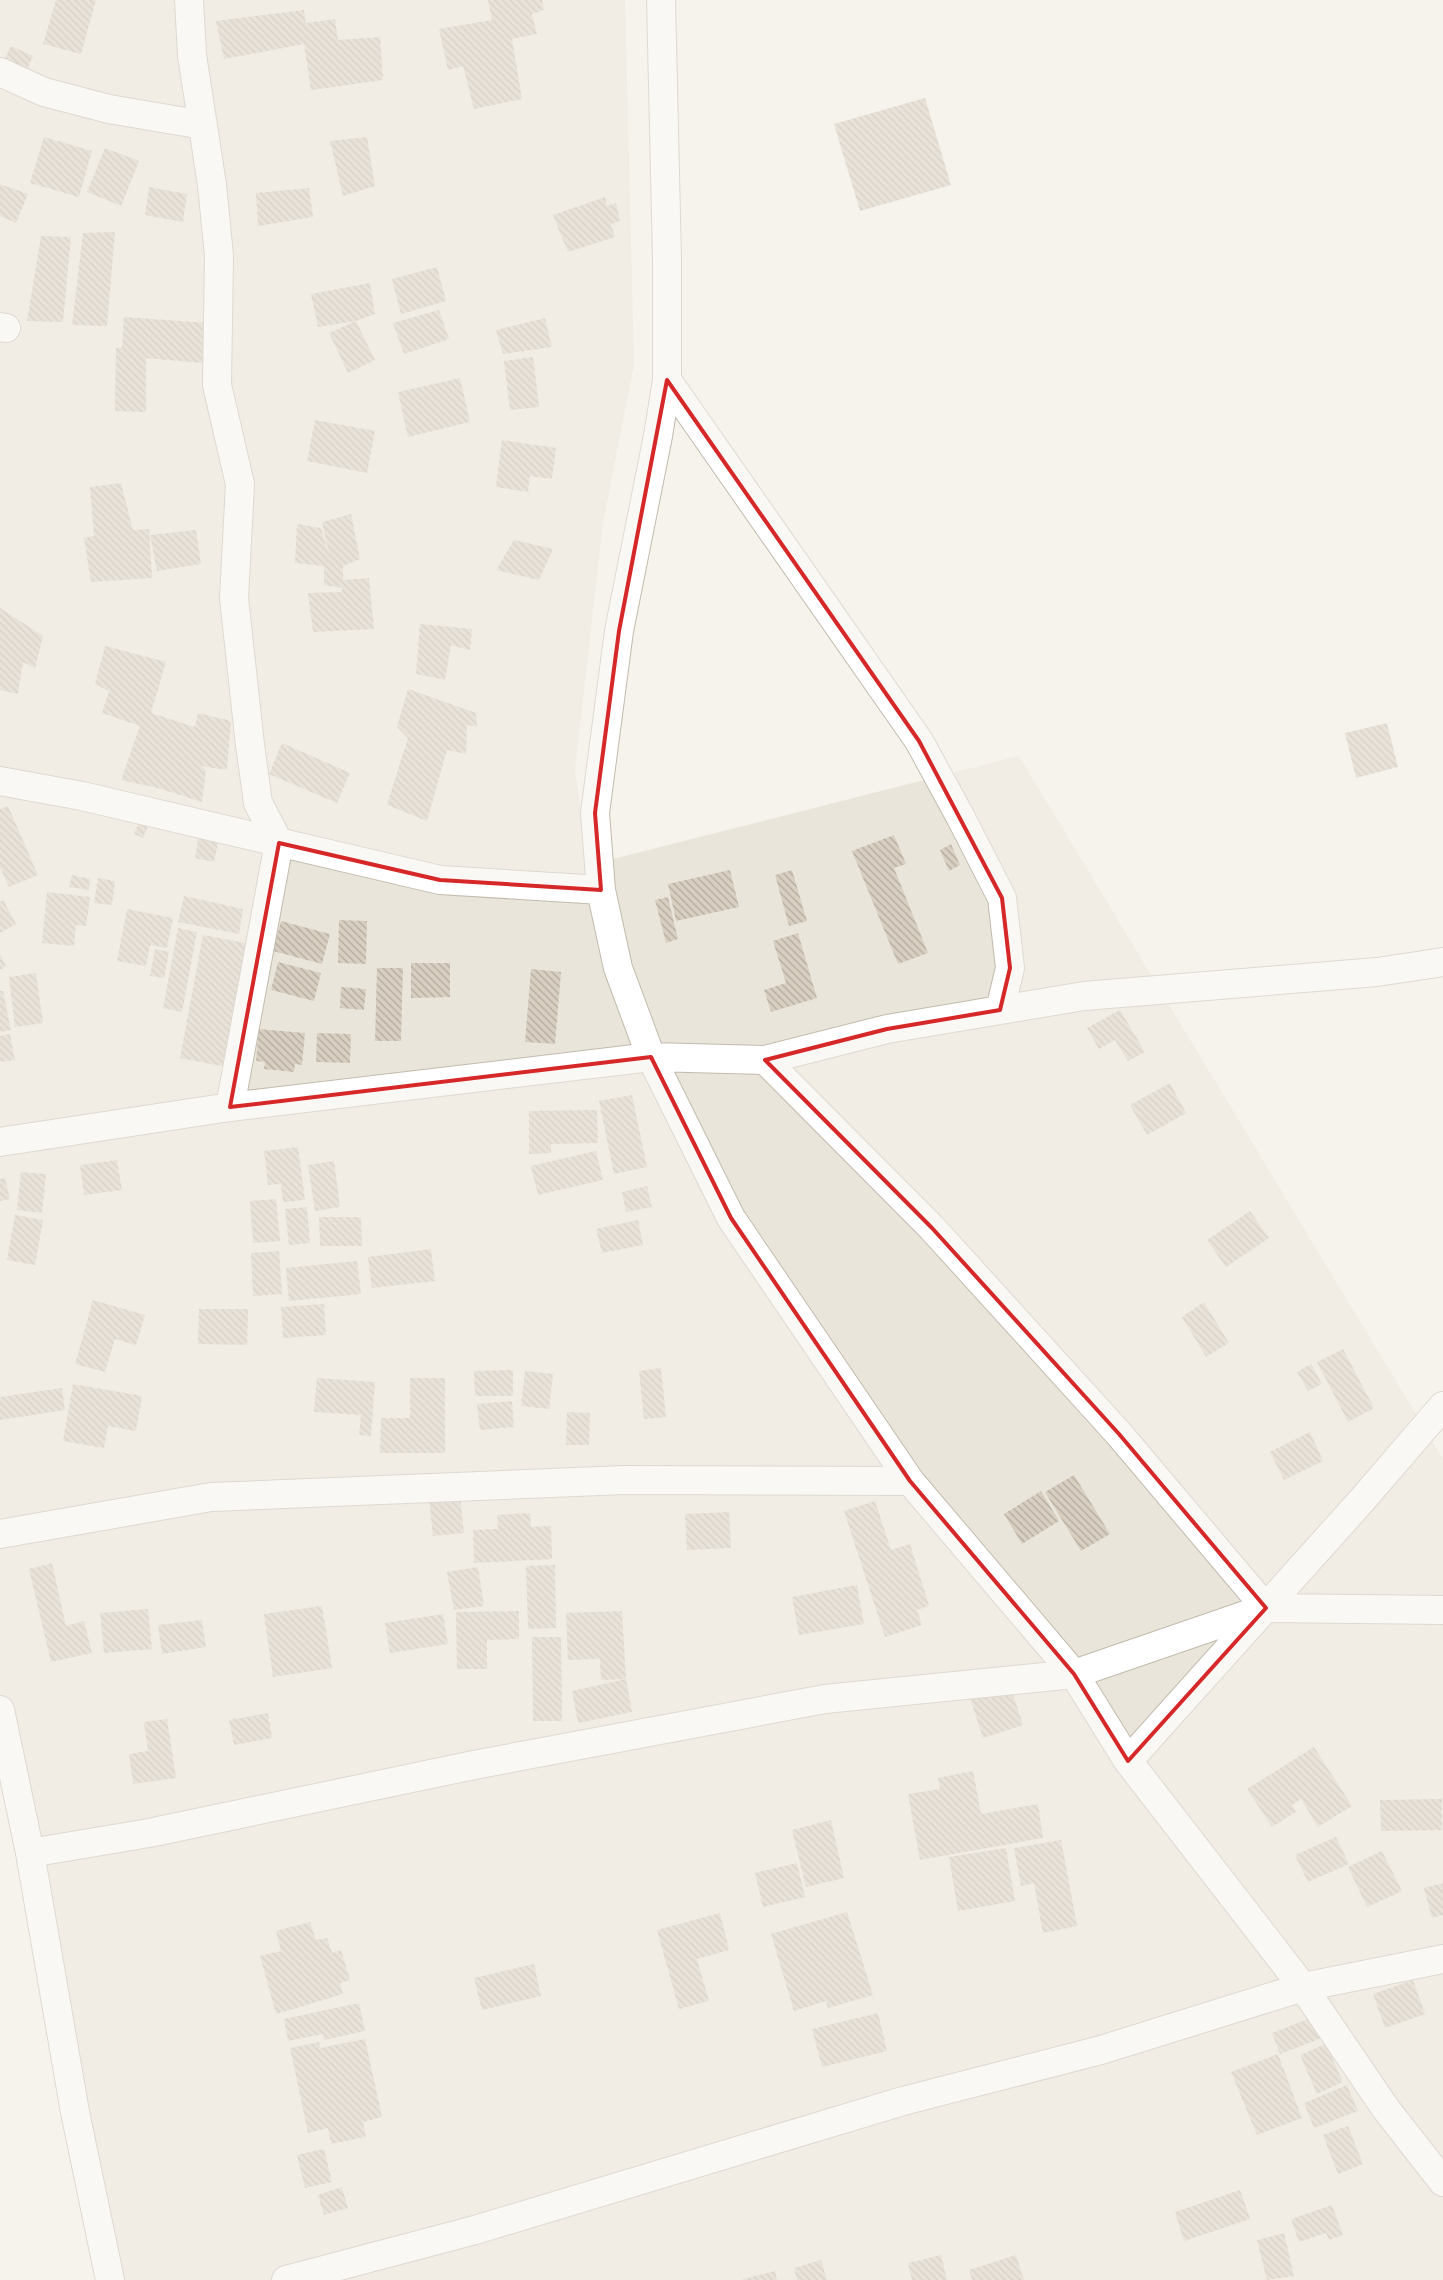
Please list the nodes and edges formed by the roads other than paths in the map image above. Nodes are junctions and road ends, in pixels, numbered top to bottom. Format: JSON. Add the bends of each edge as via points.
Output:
{"nodes":[{"id":1,"x":189,"y":0,"type":"edge"},
{"id":2,"x":661,"y":0,"type":"edge"},
{"id":3,"x":0,"y":72,"type":"edge"},
{"id":4,"x":203,"y":124,"type":"junction"},
{"id":5,"x":667,"y":380,"type":"junction"},
{"id":6,"x":0,"y":781,"type":"edge"},
{"id":7,"x":279,"y":843,"type":"junction"},
{"id":8,"x":601,"y":890,"type":"junction"},
{"id":9,"x":1443,"y":962,"type":"edge"},
{"id":10,"x":1000,"y":1010,"type":"junction"},
{"id":11,"x":651,"y":1057,"type":"junction"},
{"id":12,"x":765,"y":1060,"type":"junction"},
{"id":13,"x":230,"y":1106,"type":"junction"},
{"id":14,"x":0,"y":1142,"type":"edge"},
{"id":15,"x":1443,"y":1406,"type":"edge"},
{"id":16,"x":910,"y":1480,"type":"junction"},
{"id":17,"x":0,"y":1534,"type":"edge"},
{"id":18,"x":1266,"y":1608,"type":"junction"},
{"id":19,"x":1443,"y":1610,"type":"edge"},
{"id":20,"x":1074,"y":1674,"type":"junction"},
{"id":21,"x":0,"y":1710,"type":"edge"},
{"id":22,"x":1128,"y":1761,"type":"junction"},
{"id":23,"x":30,"y":1853,"type":"junction"},
{"id":24,"x":1443,"y":1959,"type":"edge"},
{"id":25,"x":1303,"y":1987,"type":"junction"},
{"id":26,"x":1443,"y":2182,"type":"edge"},
{"id":27,"x":110,"y":2280,"type":"edge"},
{"id":28,"x":286,"y":2280,"type":"edge"}],
"edges":[{"from":1,"to":4,"type":"street","via":[[192,56]]},
{"from":2,"to":5,"type":"street"},
{"from":3,"to":4,"type":"street","via":[[44,92],[109,110]]},
{"from":4,"to":7,"type":"street","via":[[219,256],[217,385],[240,484],[235,608],[258,803]]},
{"from":5,"to":8,"type":"street","via":[[619,631],[596,803]]},
{"from":5,"to":10,"type":"street","via":[[918,741],[962,818],[1002,898],[1010,968]]},
{"from":6,"to":7,"type":"street","via":[[82,796]]},
{"from":7,"to":8,"type":"street","via":[[440,880]]},
{"from":7,"to":13,"type":"street"},
{"from":8,"to":11,"type":"street","via":[[618,968]]},
{"from":9,"to":10,"type":"street","via":[[1377,972],[1084,996]]},
{"from":10,"to":12,"type":"street","via":[[887,1029]]},
{"from":11,"to":12,"type":"street"},
{"from":11,"to":13,"type":"street"},
{"from":11,"to":16,"type":"street","via":[[731,1218]]},
{"from":12,"to":18,"type":"street","via":[[945,1242],[1119,1434]]},
{"from":13,"to":14,"type":"street"},
{"from":15,"to":18,"type":"street"},
{"from":16,"to":17,"type":"street","via":[[625,1480],[211,1497]]},
{"from":16,"to":20,"type":"street"},
{"from":18,"to":19,"type":"street"},
{"from":18,"to":20,"type":"street"},
{"from":18,"to":22,"type":"street"},
{"from":20,"to":22,"type":"street"},
{"from":20,"to":23,"type":"street","via":[[825,1699],[474,1765],[149,1833]]},
{"from":21,"to":23,"type":"street"},
{"from":22,"to":25,"type":"street"},
{"from":23,"to":27,"type":"street"},
{"from":24,"to":25,"type":"street"},
{"from":25,"to":26,"type":"street","via":[[1386,2109]]},
{"from":25,"to":28,"type":"street","via":[[1101,2050],[903,2100],[475,2230]]}]}
